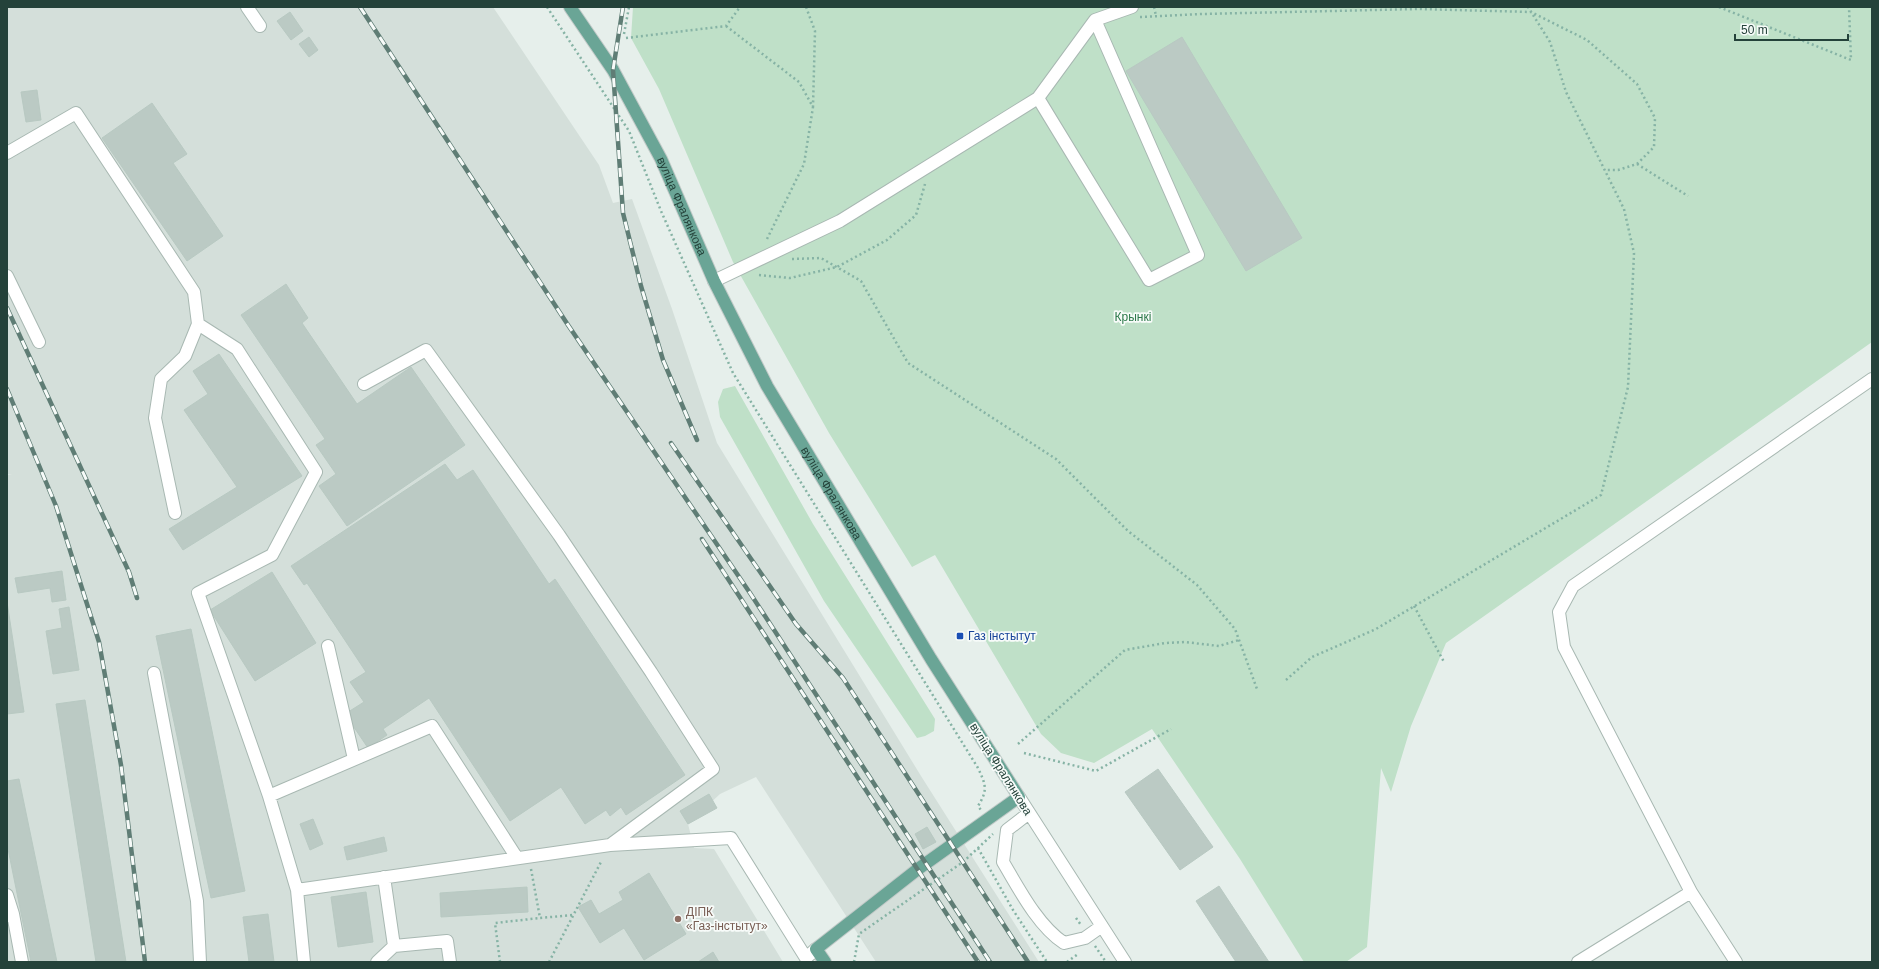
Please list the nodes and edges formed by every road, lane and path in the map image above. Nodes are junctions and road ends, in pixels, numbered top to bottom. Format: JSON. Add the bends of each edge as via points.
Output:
{"nodes":[{"id":1,"x":247,"y":7,"type":"edge"},
{"id":2,"x":570,"y":7,"type":"edge"},
{"id":3,"x":629,"y":7,"type":"edge"},
{"id":4,"x":740,"y":7,"type":"edge"},
{"id":5,"x":806,"y":7,"type":"edge"},
{"id":6,"x":1154,"y":7,"type":"edge"},
{"id":7,"x":1528,"y":7,"type":"edge"},
{"id":8,"x":1719,"y":7,"type":"edge"},
{"id":9,"x":1849,"y":7,"type":"edge"},
{"id":10,"x":1132,"y":12,"type":"edge"},
{"id":11,"x":1531,"y":12,"type":"junction"},
{"id":12,"x":1156,"y":16,"type":"junction"},
{"id":13,"x":1095,"y":20,"type":"junction"},
{"id":14,"x":260,"y":26,"type":"dead end"},
{"id":15,"x":726,"y":26,"type":"junction"},
{"id":16,"x":624,"y":34,"type":"dead end"},
{"id":17,"x":626,"y":38,"type":"dead end"},
{"id":18,"x":1038,"y":98,"type":"junction"},
{"id":19,"x":813,"y":107,"type":"junction"},
{"id":20,"x":7,"y":153,"type":"edge"},
{"id":21,"x":932,"y":164,"type":"junction"},
{"id":22,"x":1637,"y":164,"type":"junction"},
{"id":23,"x":1605,"y":170,"type":"junction"},
{"id":24,"x":1688,"y":196,"type":"dead end"},
{"id":25,"x":785,"y":260,"type":"dead end"},
{"id":26,"x":756,"y":261,"type":"junction"},
{"id":27,"x":837,"y":267,"type":"junction"},
{"id":28,"x":734,"y":272,"type":"junction"},
{"id":29,"x":7,"y":276,"type":"edge"},
{"id":30,"x":714,"y":281,"type":"junction"},
{"id":31,"x":198,"y":324,"type":"junction"},
{"id":32,"x":39,"y":342,"type":"dead end"},
{"id":33,"x":1872,"y":380,"type":"edge"},
{"id":34,"x":364,"y":384,"type":"dead end"},
{"id":35,"x":175,"y":513,"type":"dead end"},
{"id":36,"x":1414,"y":606,"type":"junction"},
{"id":37,"x":1239,"y":640,"type":"junction"},
{"id":38,"x":328,"y":646,"type":"dead end"},
{"id":39,"x":1444,"y":662,"type":"dead end"},
{"id":40,"x":154,"y":673,"type":"dead end"},
{"id":41,"x":1286,"y":680,"type":"dead end"},
{"id":42,"x":1257,"y":689,"type":"dead end"},
{"id":43,"x":1171,"y":729,"type":"dead end"},
{"id":44,"x":1018,"y":744,"type":"dead end"},
{"id":45,"x":1024,"y":753,"type":"dead end"},
{"id":46,"x":354,"y":759,"type":"junction"},
{"id":47,"x":269,"y":796,"type":"junction"},
{"id":48,"x":1019,"y":797,"type":"junction"},
{"id":49,"x":1029,"y":813,"type":"junction"},
{"id":50,"x":987,"y":819,"type":"junction"},
{"id":51,"x":610,"y":845,"type":"junction"},
{"id":52,"x":523,"y":858,"type":"junction"},
{"id":53,"x":384,"y":877,"type":"junction"},
{"id":54,"x":297,"y":890,"type":"junction"},
{"id":55,"x":1691,"y":892,"type":"junction"},
{"id":56,"x":7,"y":895,"type":"edge"},
{"id":57,"x":10,"y":915,"type":"edge"},
{"id":58,"x":573,"y":915,"type":"junction"},
{"id":59,"x":540,"y":918,"type":"junction"},
{"id":60,"x":1102,"y":926,"type":"junction"},
{"id":61,"x":1093,"y":944,"type":"dead end"},
{"id":62,"x":394,"y":946,"type":"junction"},
{"id":63,"x":816,"y":949,"type":"junction"},
{"id":64,"x":804,"y":960,"type":"edge"},
{"id":65,"x":22,"y":962,"type":"edge"},
{"id":66,"x":200,"y":962,"type":"edge"},
{"id":67,"x":304,"y":962,"type":"edge"},
{"id":68,"x":376,"y":962,"type":"edge"},
{"id":69,"x":450,"y":962,"type":"edge"},
{"id":70,"x":500,"y":962,"type":"edge"},
{"id":71,"x":549,"y":962,"type":"edge"},
{"id":72,"x":824,"y":962,"type":"edge"},
{"id":73,"x":854,"y":962,"type":"edge"},
{"id":74,"x":1106,"y":962,"type":"edge"},
{"id":75,"x":1125,"y":962,"type":"edge"},
{"id":76,"x":1578,"y":962,"type":"edge"},
{"id":77,"x":1736,"y":962,"type":"edge"}],
"edges":[{"from":1,"to":14,"type":"street"},
{"from":2,"to":30,"type":"main road","name":"вуліца Фралянкова","via":[[613,70],[662,160]]},
{"from":3,"to":16,"type":"path"},
{"from":4,"to":15,"type":"path"},
{"from":5,"to":19,"type":"path","via":[[815,31]]},
{"from":6,"to":12,"type":"path"},
{"from":7,"to":11,"type":"path"},
{"from":8,"to":9,"type":"path","via":[[1851,60]]},
{"from":10,"to":12,"type":"path"},
{"from":10,"to":13,"type":"street"},
{"from":11,"to":12,"type":"path","via":[[1418,9]]},
{"from":11,"to":22,"type":"path","via":[[1587,40],[1637,84],[1655,118],[1654,147]]},
{"from":11,"to":23,"type":"path","via":[[1550,42],[1566,92]]},
{"from":13,"to":18,"type":"street"},
{"from":13,"to":18,"type":"street","via":[[1198,255],[1149,280]]},
{"from":15,"to":17,"type":"path"},
{"from":15,"to":19,"type":"path","via":[[799,82]]},
{"from":18,"to":21,"type":"street"},
{"from":19,"to":26,"type":"path","via":[[804,164]]},
{"from":20,"to":31,"type":"street","via":[[76,113],[194,292]]},
{"from":21,"to":26,"type":"street","via":[[840,221]]},
{"from":21,"to":27,"type":"path","via":[[916,215],[887,240]]},
{"from":22,"to":23,"type":"path","via":[[1618,170]]},
{"from":22,"to":24,"type":"path"},
{"from":23,"to":36,"type":"path","via":[[1624,209],[1634,253],[1628,387],[1600,495]]},
{"from":25,"to":27,"type":"path","via":[[821,258]]},
{"from":26,"to":28,"type":"street"},
{"from":27,"to":28,"type":"path","via":[[790,278]]},
{"from":27,"to":37,"type":"path","via":[[861,281],[908,363],[1056,459],[1128,531],[1197,585],[1235,629]]},
{"from":28,"to":30,"type":"street"},
{"from":29,"to":32,"type":"street"},
{"from":30,"to":48,"type":"main road","name":"вуліца Фралянкова","via":[[771,393],[931,659]]},
{"from":31,"to":35,"type":"street","via":[[186,356],[161,379],[155,418]]},
{"from":31,"to":47,"type":"street","via":[[237,349],[316,472],[272,555],[198,593]]},
{"from":33,"to":55,"type":"street","via":[[1572,586],[1559,612],[1564,647]]},
{"from":34,"to":51,"type":"street","via":[[426,350],[559,535],[713,769]]},
{"from":36,"to":39,"type":"path"},
{"from":36,"to":41,"type":"path","via":[[1376,629],[1312,657]]},
{"from":37,"to":42,"type":"path"},
{"from":37,"to":44,"type":"path","via":[[1219,646],[1185,642],[1125,650]]},
{"from":38,"to":46,"type":"street"},
{"from":40,"to":66,"type":"street","via":[[197,901]]},
{"from":43,"to":45,"type":"path","via":[[1096,771]]},
{"from":46,"to":47,"type":"street"},
{"from":46,"to":52,"type":"street","via":[[432,726]]},
{"from":47,"to":54,"type":"street"},
{"from":48,"to":49,"type":"street","name":"вуліца Фралянкова"},
{"from":48,"to":50,"type":"main road"},
{"from":49,"to":60,"type":"street","name":"вуліца Фралянкова"},
{"from":49,"to":60,"type":"street","via":[[1007,830],[1002,862],[1025,898],[1053,936],[1064,943],[1085,938]]},
{"from":50,"to":63,"type":"main road"},
{"from":50,"to":73,"type":"path","via":[[996,831],[963,862],[859,934]]},
{"from":51,"to":52,"type":"street"},
{"from":51,"to":58,"type":"path"},
{"from":51,"to":64,"type":"street","via":[[731,838]]},
{"from":52,"to":53,"type":"street"},
{"from":52,"to":59,"type":"path"},
{"from":53,"to":54,"type":"street"},
{"from":53,"to":62,"type":"street"},
{"from":54,"to":67,"type":"street"},
{"from":55,"to":76,"type":"street"},
{"from":55,"to":77,"type":"street"},
{"from":56,"to":57,"type":"street"},
{"from":57,"to":65,"type":"street"},
{"from":58,"to":59,"type":"path"},
{"from":58,"to":71,"type":"path"},
{"from":59,"to":70,"type":"path","via":[[495,922]]},
{"from":60,"to":75,"type":"street","name":"вуліца Фралянкова"},
{"from":61,"to":74,"type":"path"},
{"from":62,"to":68,"type":"street"},
{"from":62,"to":69,"type":"street","via":[[447,941]]},
{"from":63,"to":64,"type":"street"},
{"from":63,"to":72,"type":"main road"}]}
